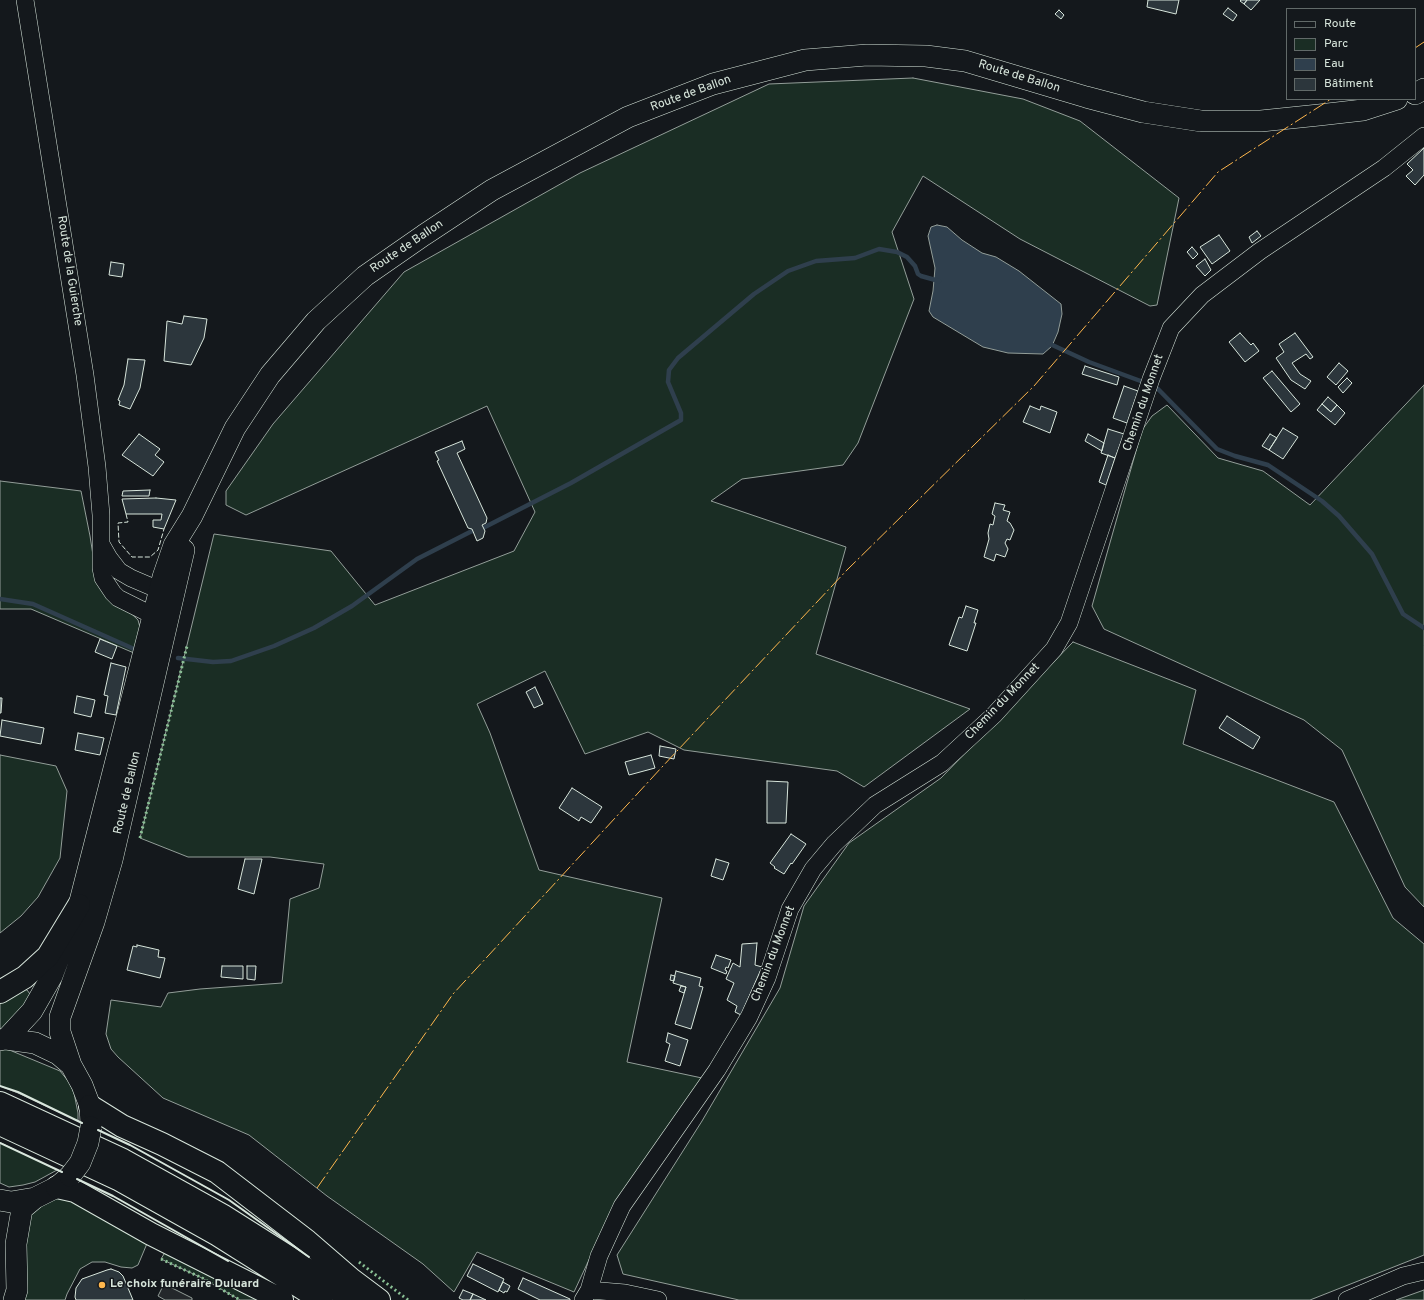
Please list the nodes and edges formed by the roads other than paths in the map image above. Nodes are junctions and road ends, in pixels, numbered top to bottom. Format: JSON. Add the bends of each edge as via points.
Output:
{"nodes":[{"id":1,"x":25,"y":0,"type":"edge"},
{"id":2,"x":1394,"y":100,"type":"edge"},
{"id":3,"x":1424,"y":136,"type":"edge"},
{"id":4,"x":192,"y":516,"type":"junction"},
{"id":5,"x":101,"y":544,"type":"junction"},
{"id":6,"x":159,"y":590,"type":"junction"},
{"id":7,"x":162,"y":612,"type":"junction"},
{"id":8,"x":79,"y":905,"type":"junction"},
{"id":9,"x":0,"y":992,"type":"edge"},
{"id":10,"x":3,"y":1039,"type":"edge"},
{"id":11,"x":71,"y":1065,"type":"junction"},
{"id":12,"x":0,"y":1103,"type":"edge"},
{"id":13,"x":90,"y":1116,"type":"junction"},
{"id":14,"x":0,"y":1124,"type":"edge"},
{"id":15,"x":64,"y":1181,"type":"junction"},
{"id":16,"x":35,"y":1198,"type":"junction"},
{"id":17,"x":0,"y":1200,"type":"edge"},
{"id":18,"x":1424,"y":1271,"type":"edge"},
{"id":19,"x":586,"y":1295,"type":"edge"},
{"id":20,"x":14,"y":1300,"type":"edge"},
{"id":21,"x":282,"y":1300,"type":"edge"},
{"id":22,"x":321,"y":1300,"type":"edge"},
{"id":23,"x":352,"y":1300,"type":"edge"},
{"id":24,"x":379,"y":1300,"type":"edge"},
{"id":25,"x":658,"y":1300,"type":"edge"},
{"id":26,"x":1347,"y":1300,"type":"edge"}],
"edges":[{"from":1,"to":5,"type":"street","name":"Route de la Guierche","via":[[86,375],[97,467]]},
{"from":2,"to":4,"type":"main road","name":"Route de Ballon","via":[[1363,110],[1319,115],[1261,121],[1202,121],[1143,112],[965,61],[926,56],[867,55],[805,60],[713,84],[628,118],[492,190],[365,276],[316,321],[270,375],[235,428]]},
{"from":3,"to":19,"type":"street","name":"Chemin du Monnet","via":[[1384,168],[1260,251],[1202,295],[1171,328],[1149,385],[1069,624],[1054,649],[994,715],[942,763],[875,805],[834,844],[813,869],[790,909],[767,978],[749,1017],[717,1070],[622,1206],[599,1256]]},
{"from":4,"to":6,"type":"main road","name":"Route de Ballon","via":[[174,545]]},
{"from":4,"to":7,"type":"main road","name":"Route de Ballon"},
{"from":5,"to":6,"type":"street","via":[[119,571]]},
{"from":5,"to":7,"type":"street","name":"Route de la Guierche","via":[[103,578],[118,598]]},
{"from":6,"to":7,"type":"main road","name":"Route de Ballon"},
{"from":7,"to":8,"type":"main road","name":"Route de Ballon"},
{"from":7,"to":11,"type":"main road","name":"Route de Ballon","via":[[112,860],[94,922],[60,1017],[60,1032]]},
{"from":8,"to":9,"type":"highway","via":[[48,956],[25,977]]},
{"from":8,"to":10,"type":"main road","name":"Route de Ballon","via":[[52,976],[32,1011]]},
{"from":10,"to":11,"type":"main road","via":[[35,1043],[58,1054]]},
{"from":11,"to":13,"type":"main road","via":[[82,1085]]},
{"from":12,"to":23,"type":"highway","via":[[123,1160],[203,1204]]},
{"from":13,"to":15,"type":"main road","bridge":true,"via":[[88,1143],[83,1156]]},
{"from":13,"to":24,"type":"highway","via":[[122,1126],[217,1172]]},
{"from":14,"to":22,"type":"highway","via":[[118,1179],[218,1235]]},
{"from":15,"to":16,"type":"main road"},
{"from":15,"to":21,"type":"highway","via":[[75,1191],[151,1234]]},
{"from":16,"to":17,"type":"main road","via":[[11,1202]]},
{"from":16,"to":20,"type":"main road","via":[[22,1209],[16,1244],[17,1290]]},
{"from":18,"to":26,"type":"street","via":[[1403,1276]]},
{"from":19,"to":25,"type":"street","name":"Chemin du Monnet","via":[[625,1293]]}]}
